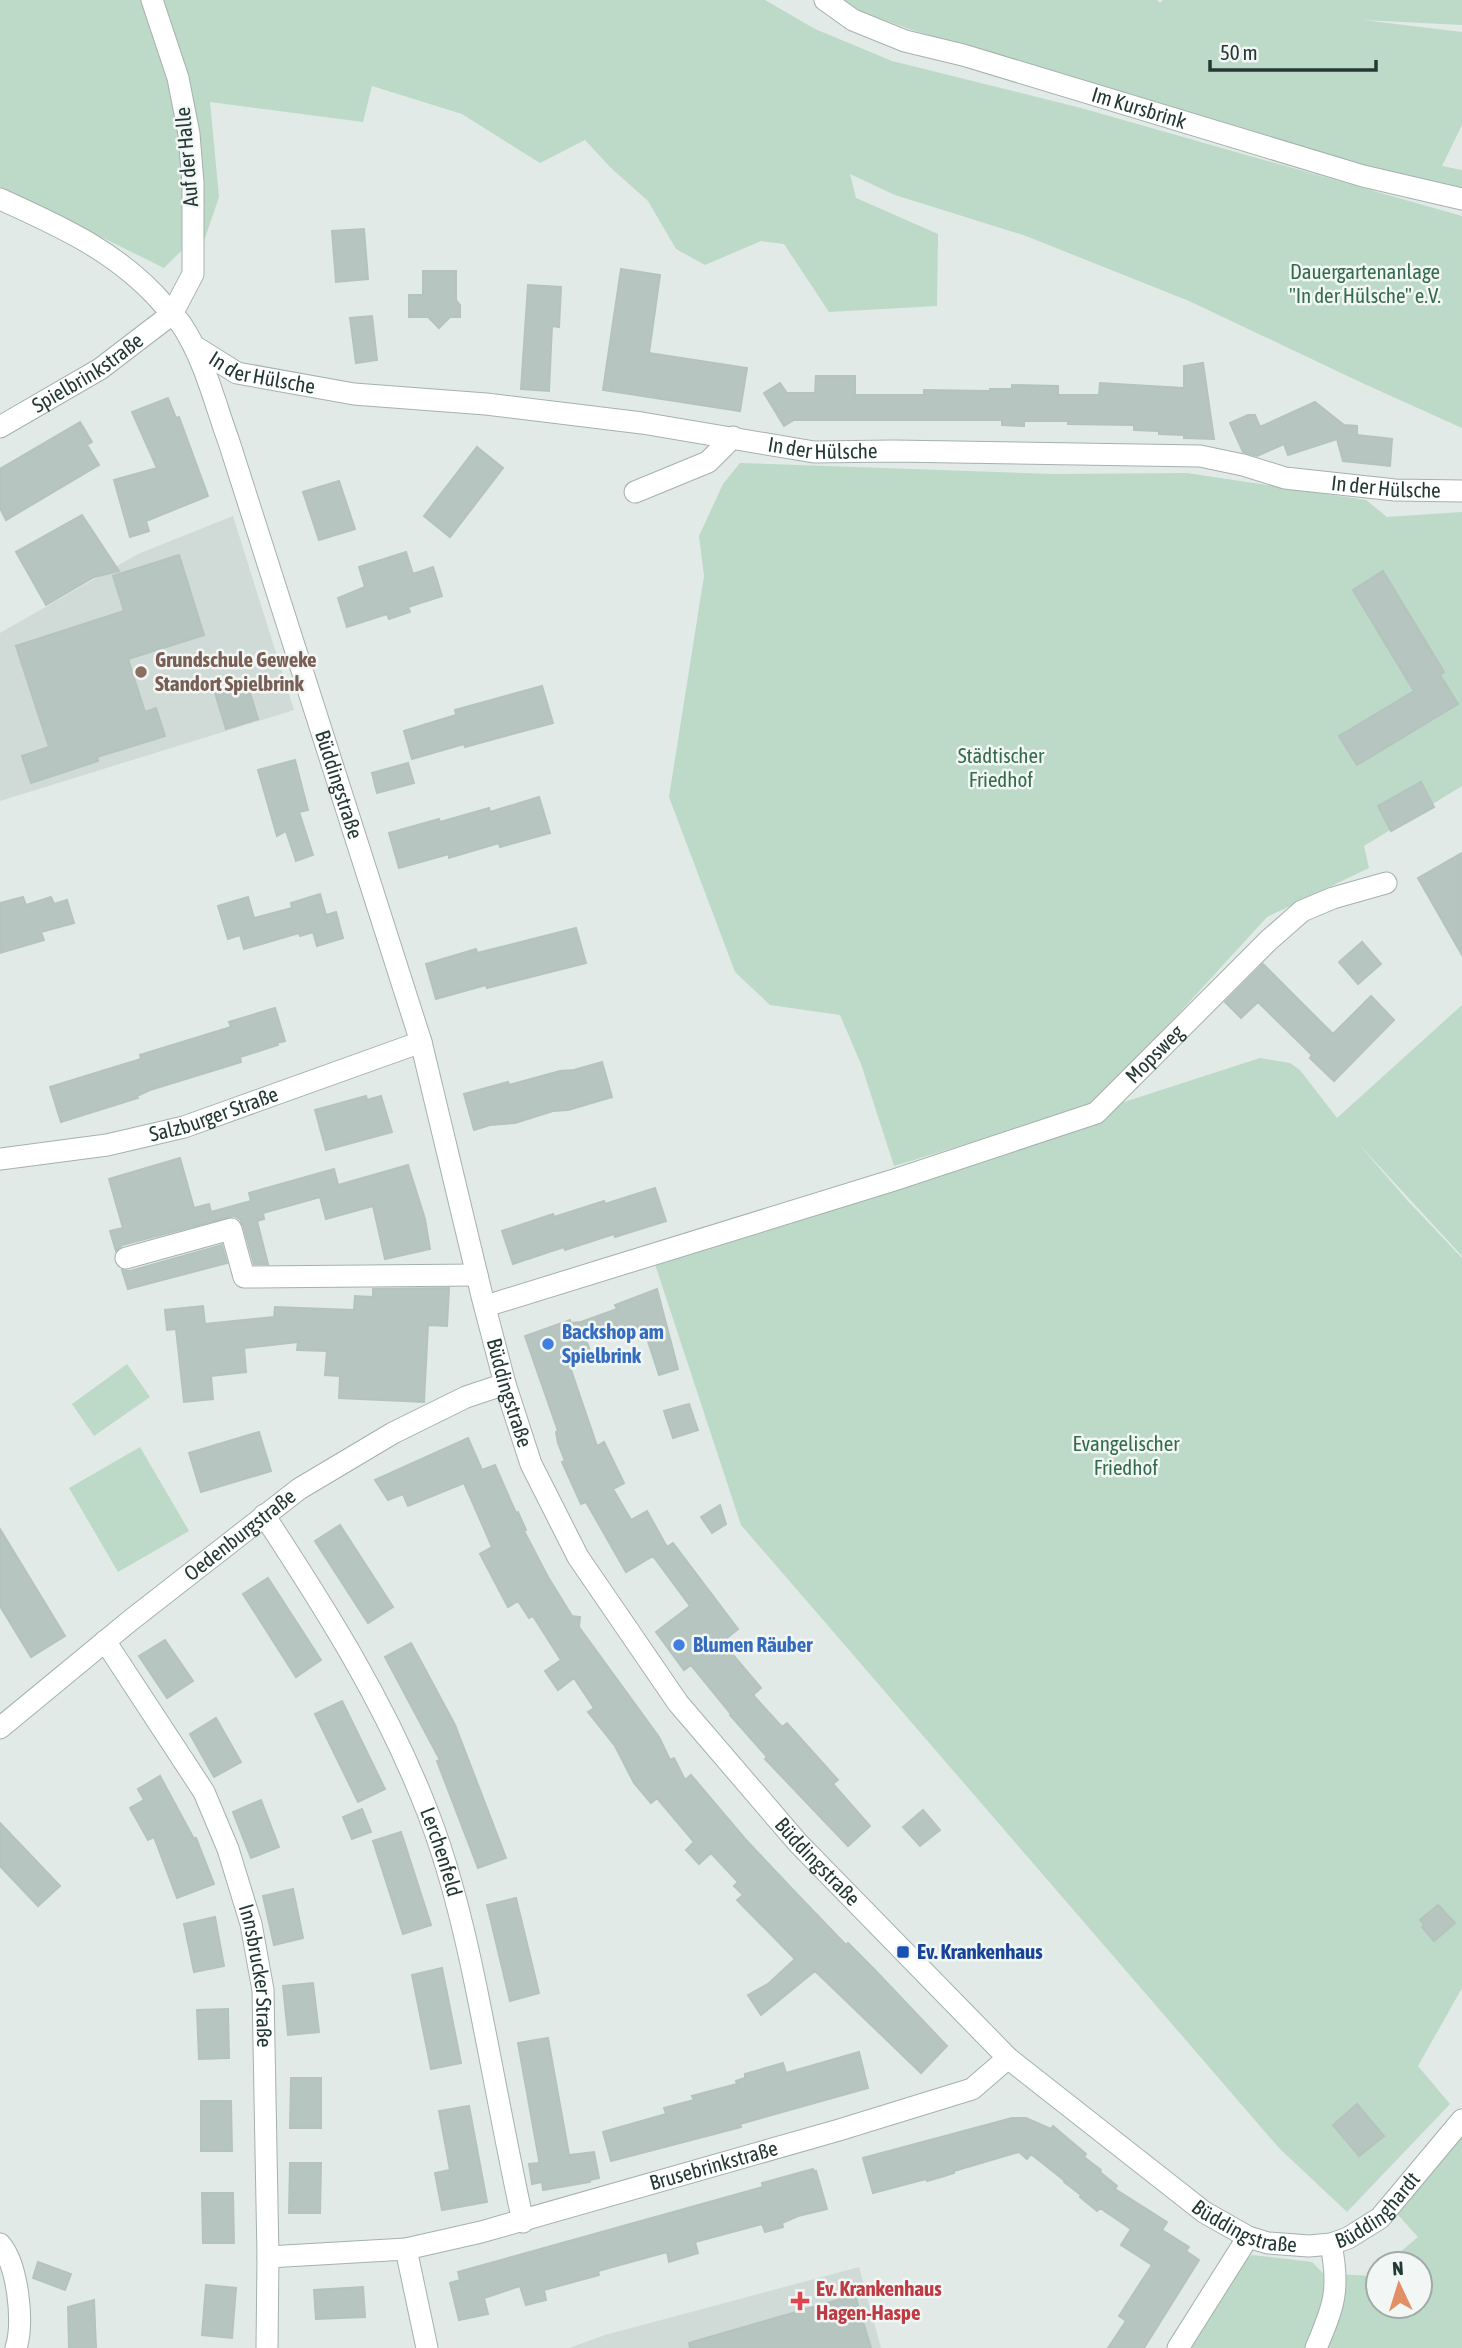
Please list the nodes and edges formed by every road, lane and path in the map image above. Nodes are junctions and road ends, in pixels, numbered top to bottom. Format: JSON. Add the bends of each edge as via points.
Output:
{"nodes":[{"id":1,"x":152,"y":0,"type":"edge"},
{"id":2,"x":825,"y":0,"type":"edge"},
{"id":3,"x":1462,"y":198,"type":"edge"},
{"id":4,"x":0,"y":199,"type":"edge"},
{"id":5,"x":172,"y":314,"type":"junction"},
{"id":6,"x":194,"y":346,"type":"junction"},
{"id":7,"x":0,"y":427,"type":"edge"},
{"id":8,"x":733,"y":438,"type":"junction"},
{"id":9,"x":1462,"y":491,"type":"edge"},
{"id":10,"x":635,"y":492,"type":"dead end"},
{"id":11,"x":1386,"y":883,"type":"dead end"},
{"id":12,"x":421,"y":1042,"type":"junction"},
{"id":13,"x":0,"y":1159,"type":"edge"},
{"id":14,"x":126,"y":1258,"type":"dead end"},
{"id":15,"x":477,"y":1275,"type":"junction"},
{"id":16,"x":486,"y":1306,"type":"junction"},
{"id":17,"x":505,"y":1384,"type":"junction"},
{"id":18,"x":264,"y":1515,"type":"junction"},
{"id":19,"x":105,"y":1641,"type":"junction"},
{"id":20,"x":0,"y":1728,"type":"edge"},
{"id":21,"x":1008,"y":2057,"type":"junction"},
{"id":22,"x":1462,"y":2120,"type":"edge"},
{"id":23,"x":523,"y":2222,"type":"junction"},
{"id":24,"x":1248,"y":2237,"type":"junction"},
{"id":25,"x":0,"y":2244,"type":"edge"},
{"id":26,"x":1331,"y":2244,"type":"junction"},
{"id":27,"x":406,"y":2249,"type":"junction"},
{"id":28,"x":268,"y":2257,"type":"junction"},
{"id":29,"x":16,"y":2348,"type":"edge"},
{"id":30,"x":267,"y":2348,"type":"edge"},
{"id":31,"x":427,"y":2348,"type":"edge"},
{"id":32,"x":1178,"y":2348,"type":"edge"},
{"id":33,"x":1315,"y":2348,"type":"edge"}],
"edges":[{"from":1,"to":5,"type":"street","name":"Auf der Halle","via":[[178,78],[193,183],[193,274]]},
{"from":2,"to":3,"type":"street","name":"Im Kursbrink","via":[[853,20],[905,41],[1363,176]]},
{"from":4,"to":5,"type":"street","name":"Büddingstraße","via":[[64,228],[110,256],[145,283]]},
{"from":5,"to":6,"type":"street","name":"Büddingstraße"},
{"from":5,"to":7,"type":"street","name":"Spielbrinkstraße","via":[[100,369]]},
{"from":6,"to":8,"type":"street","name":"In der Hülsche","via":[[237,373],[354,394],[486,404]]},
{"from":6,"to":12,"type":"street","name":"Büddingstraße","via":[[229,442]]},
{"from":8,"to":9,"type":"street","name":"In der Hülsche","via":[[814,453],[1200,456],[1285,478],[1395,490]]},
{"from":8,"to":10,"type":"street","via":[[708,462]]},
{"from":11,"to":16,"type":"street","name":"Mopsweg","via":[[1302,911],[1096,1113]]},
{"from":12,"to":13,"type":"street","name":"Salzburger Straße","via":[[184,1127],[107,1145]]},
{"from":12,"to":15,"type":"street","name":"Büddingstraße"},
{"from":14,"to":15,"type":"street","via":[[231,1229],[244,1277]]},
{"from":15,"to":16,"type":"street","name":"Büddingstraße"},
{"from":16,"to":17,"type":"street","name":"Büddingstraße"},
{"from":17,"to":18,"type":"street","name":"Oedenburgstraße","via":[[466,1397],[393,1433]]},
{"from":17,"to":21,"type":"street","name":"Büddingstraße","via":[[531,1464],[579,1557],[678,1703],[798,1843]]},
{"from":18,"to":19,"type":"street","name":"Oedenburgstraße"},
{"from":18,"to":23,"type":"street","name":"Lerchenfeld","via":[[368,1683],[429,1814],[467,1943]]},
{"from":19,"to":20,"type":"street","name":"Oedenburgstraße"},
{"from":19,"to":28,"type":"street","name":"Innsbrucker Straße","via":[[204,1792],[251,1924],[263,1990]]},
{"from":21,"to":23,"type":"street","name":"Brusebrinkstraße","via":[[972,2089]]},
{"from":21,"to":24,"type":"street","name":"Büddingstraße","via":[[1203,2212]]},
{"from":22,"to":26,"type":"street","name":"Büddinghardt","via":[[1380,2218]]},
{"from":23,"to":27,"type":"street","name":"Brusebrinkstraße"},
{"from":24,"to":26,"type":"street","name":"Büddingstraße","via":[[1288,2246]]},
{"from":24,"to":32,"type":"street"},
{"from":25,"to":29,"type":"street","via":[[10,2264],[20,2315]]},
{"from":26,"to":33,"type":"street","name":"Büddinghardt","via":[[1337,2274],[1333,2308]]},
{"from":27,"to":28,"type":"street","name":"Brusebrinkstraße"},
{"from":27,"to":31,"type":"street"},
{"from":28,"to":30,"type":"street","name":"Innsbrucker Straße"}]}
